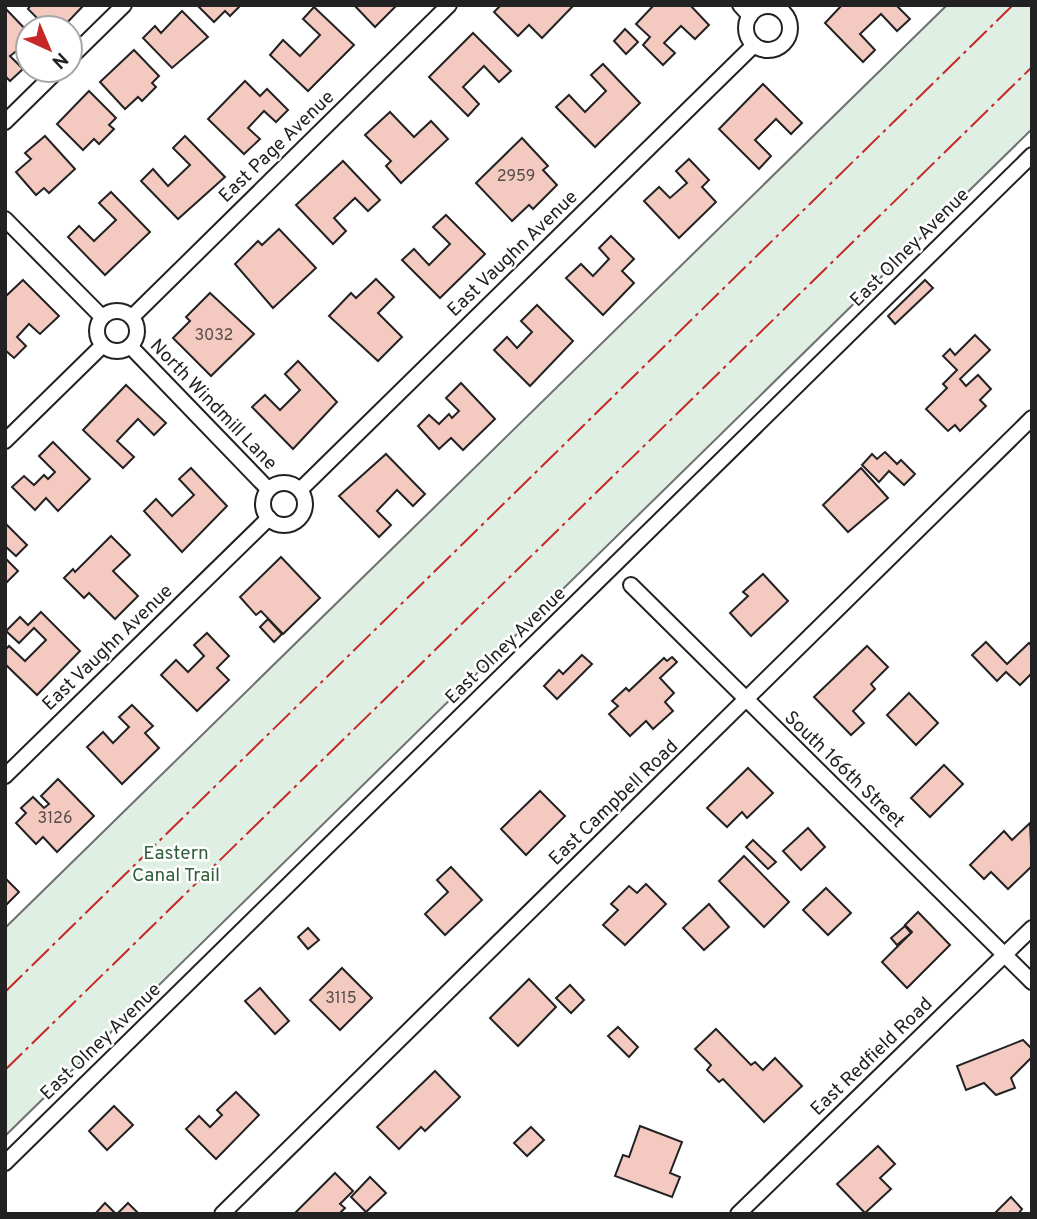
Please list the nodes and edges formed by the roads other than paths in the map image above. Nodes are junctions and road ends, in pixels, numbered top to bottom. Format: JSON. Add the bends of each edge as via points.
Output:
{"nodes":[{"id":1,"x":124,"y":5,"type":"edge"},
{"id":2,"x":449,"y":5,"type":"edge"},
{"id":3,"x":789,"y":10,"type":"edge"},
{"id":4,"x":745,"y":11,"type":"edge"},
{"id":5,"x":84,"y":44,"type":"edge"},
{"id":6,"x":754,"y":45,"type":"junction"},
{"id":7,"x":44,"y":84,"type":"edge"},
{"id":8,"x":5,"y":122,"type":"edge"},
{"id":9,"x":1032,"y":155,"type":"edge"},
{"id":10,"x":5,"y":219,"type":"edge"},
{"id":11,"x":102,"y":317,"type":"junction"},
{"id":12,"x":132,"y":317,"type":"junction"},
{"id":13,"x":103,"y":346,"type":"junction"},
{"id":14,"x":130,"y":346,"type":"junction"},
{"id":15,"x":1032,"y":418,"type":"edge"},
{"id":16,"x":5,"y":441,"type":"edge"},
{"id":17,"x":268,"y":489,"type":"junction"},
{"id":18,"x":300,"y":490,"type":"junction"},
{"id":19,"x":269,"y":518,"type":"junction"},
{"id":20,"x":631,"y":585,"type":"dead end"},
{"id":21,"x":746,"y":701,"type":"junction"},
{"id":22,"x":5,"y":776,"type":"edge"},
{"id":23,"x":1032,"y":928,"type":"edge"},
{"id":24,"x":1004,"y":955,"type":"junction"},
{"id":25,"x":1032,"y":982,"type":"edge"},
{"id":26,"x":5,"y":1163,"type":"edge"},
{"id":27,"x":222,"y":1214,"type":"edge"},
{"id":28,"x":738,"y":1214,"type":"edge"}],
"edges":[{"from":1,"to":5,"type":"street"},
{"from":2,"to":12,"type":"street","name":"East Page Avenue"},
{"from":3,"to":4,"type":"street","via":[[767,6]]},
{"from":3,"to":6,"type":"street","via":[[789,34],[781,46],[767,50]]},
{"from":4,"to":6,"type":"street"},
{"from":6,"to":18,"type":"street","name":"East Vaughn Avenue"},
{"from":7,"to":8,"type":"street"},
{"from":9,"to":26,"type":"street","name":"East Olney Avenue"},
{"from":10,"to":11,"type":"street"},
{"from":11,"to":12,"type":"street","via":[[120,311]]},
{"from":11,"to":13,"type":"street","via":[[96,329]]},
{"from":12,"to":14,"type":"street","via":[[137,335]]},
{"from":13,"to":14,"type":"street","via":[[113,352]]},
{"from":13,"to":16,"type":"street"},
{"from":14,"to":17,"type":"street","name":"North Windmill Lane"},
{"from":15,"to":21,"type":"street","name":"East Campbell Road"},
{"from":17,"to":18,"type":"street","via":[[284,482]]},
{"from":17,"to":19,"type":"street","via":[[263,507]]},
{"from":18,"to":19,"type":"street","via":[[304,503],[295,521],[284,524]]},
{"from":19,"to":22,"type":"street","name":"East Vaughn Avenue"},
{"from":20,"to":21,"type":"street","name":"South 166th Street"},
{"from":21,"to":24,"type":"street","name":"South 166th Street"},
{"from":21,"to":27,"type":"street","name":"East Campbell Road"},
{"from":23,"to":24,"type":"street","name":"East Redfield Road"},
{"from":24,"to":25,"type":"street","name":"South 166th Street"},
{"from":24,"to":28,"type":"street","name":"East Redfield Road"}]}
